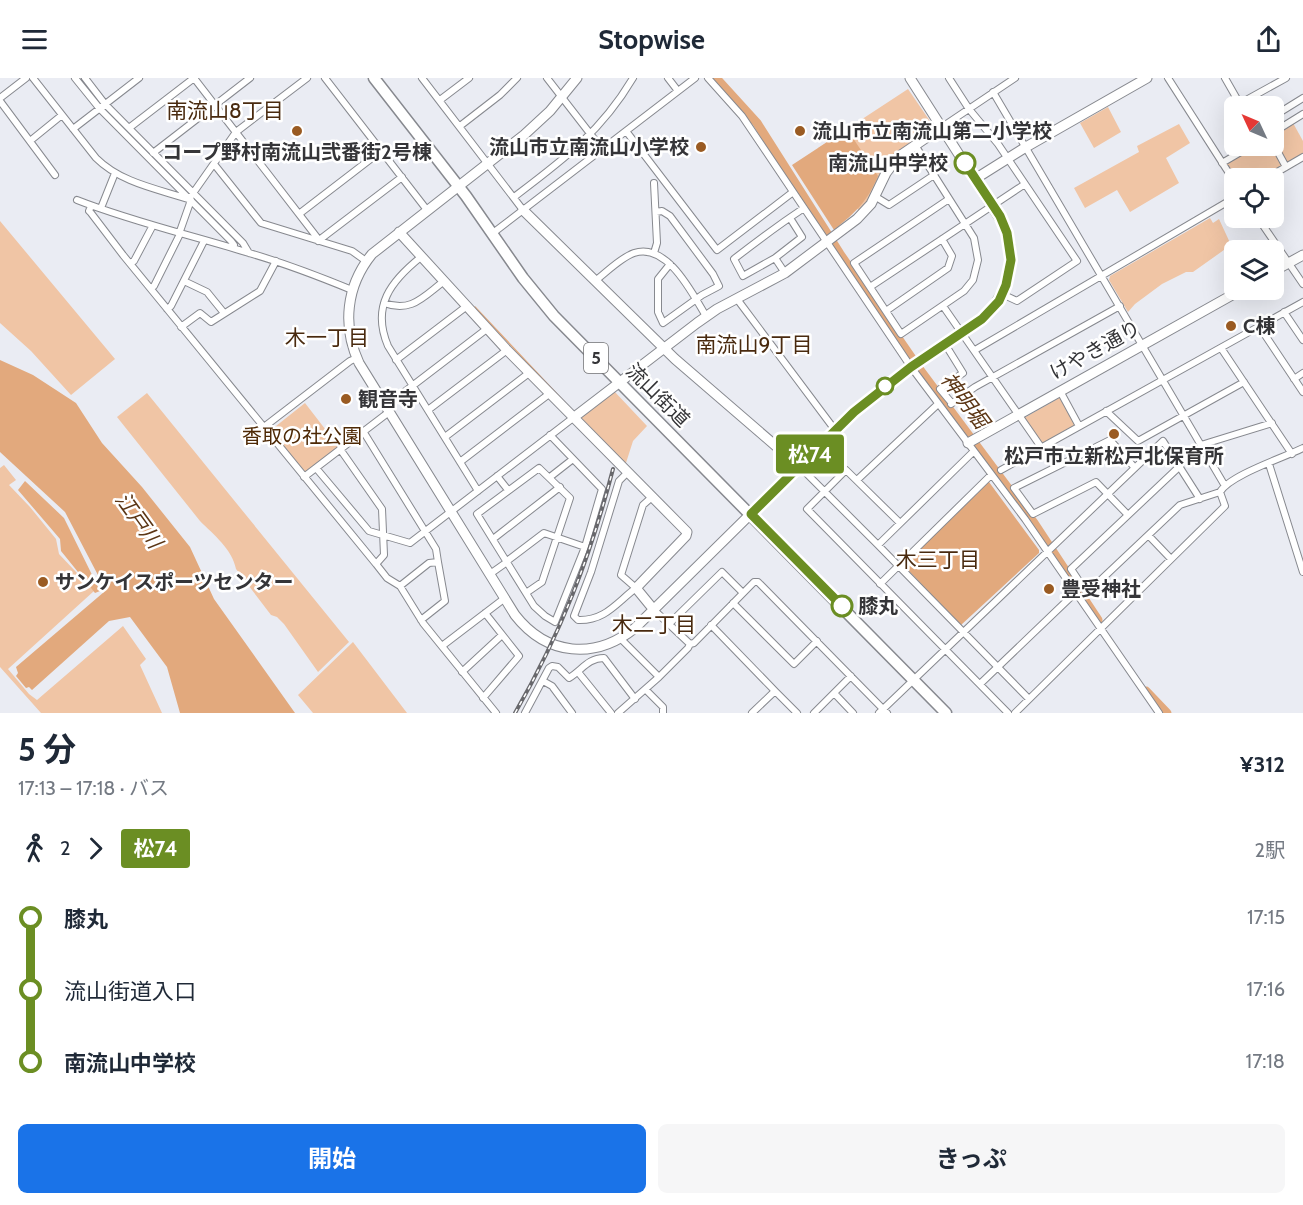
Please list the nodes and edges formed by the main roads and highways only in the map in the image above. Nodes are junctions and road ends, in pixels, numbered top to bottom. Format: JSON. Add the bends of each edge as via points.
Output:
{"nodes":[{"id":1,"x":374,"y":78,"type":"edge"},
{"id":2,"x":946,"y":713,"type":"edge"}],
"edges":[{"from":1,"to":2,"type":"main road","name":"流山街道","number":"5","via":[[459,186],[545,306]]}]}
